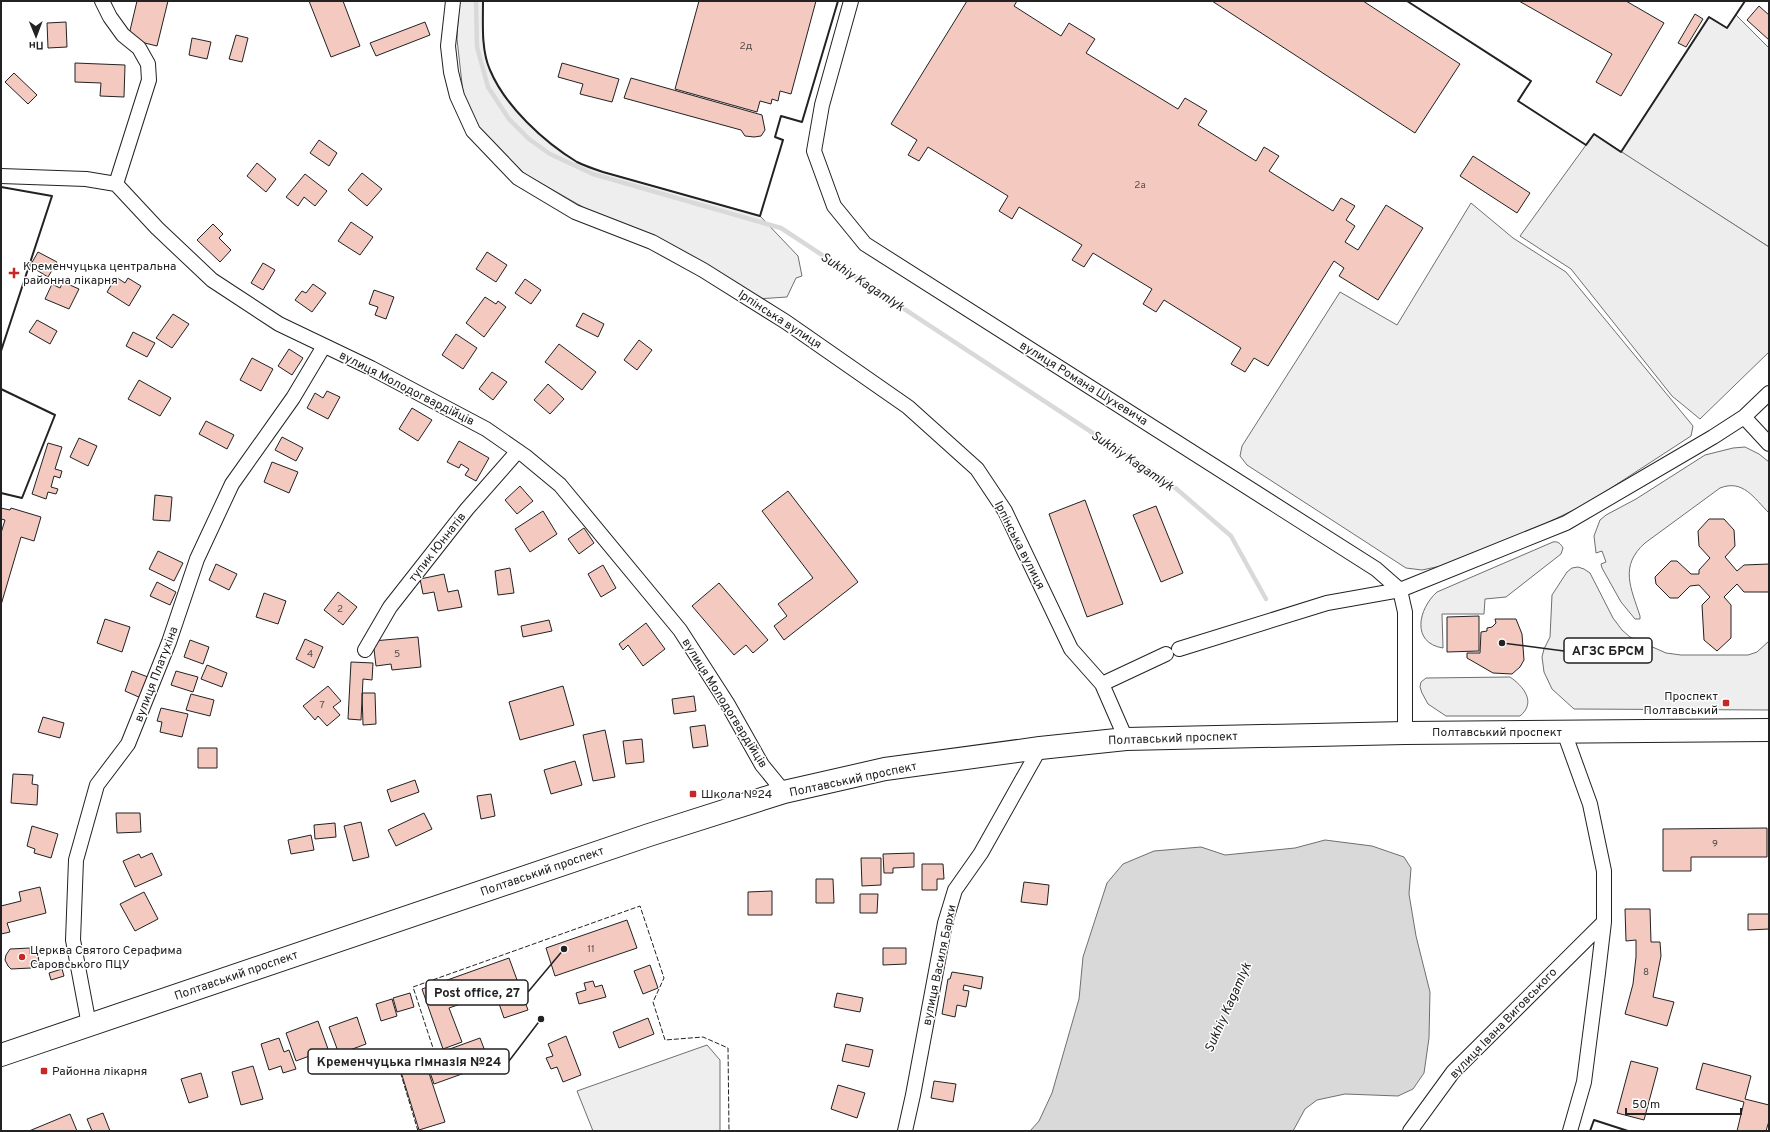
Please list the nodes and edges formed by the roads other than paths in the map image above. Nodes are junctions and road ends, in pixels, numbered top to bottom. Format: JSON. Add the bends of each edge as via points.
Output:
{"nodes":[{"id":1,"x":102,"y":1,"type":"edge"},
{"id":2,"x":453,"y":1,"type":"edge"},
{"id":3,"x":851,"y":1,"type":"edge"},
{"id":4,"x":1,"y":176,"type":"edge"},
{"id":5,"x":116,"y":184,"type":"junction"},
{"id":6,"x":324,"y":346,"type":"junction"},
{"id":7,"x":1769,"y":393,"type":"edge"},
{"id":8,"x":1744,"y":416,"type":"junction"},
{"id":9,"x":1769,"y":444,"type":"edge"},
{"id":10,"x":518,"y":451,"type":"junction"},
{"id":11,"x":1400,"y":590,"type":"junction"},
{"id":12,"x":365,"y":650,"type":"dead end"},
{"id":13,"x":1102,"y":684,"type":"junction"},
{"id":14,"x":1769,"y":730,"type":"edge"},
{"id":15,"x":1564,"y":732,"type":"junction"},
{"id":16,"x":1405,"y":733,"type":"junction"},
{"id":17,"x":1126,"y":739,"type":"junction"},
{"id":18,"x":1040,"y":748,"type":"junction"},
{"id":19,"x":784,"y":792,"type":"junction"},
{"id":20,"x":1604,"y":922,"type":"junction"},
{"id":21,"x":89,"y":1025,"type":"junction"},
{"id":22,"x":1,"y":1055,"type":"edge"},
{"id":23,"x":904,"y":1131,"type":"edge"},
{"id":24,"x":1410,"y":1131,"type":"edge"},
{"id":25,"x":1570,"y":1131,"type":"edge"}],
"edges":[{"from":1,"to":5,"type":"street","via":[[123,35],[138,48],[148,64],[149,80]]},
{"from":2,"to":13,"type":"street","name":"Ірпінська вулиця","via":[[448,46],[451,72],[457,96],[473,131],[518,178],[575,212],[652,242],[715,278],[786,322],[908,407],[981,475],[1005,510],[1071,649]]},
{"from":3,"to":11,"type":"street","name":"вулиця Романа Шухевича","via":[[822,105],[814,151],[834,206],[865,244],[1376,569]]},
{"from":4,"to":5,"type":"street","via":[[86,179]]},
{"from":5,"to":6,"type":"street","name":"вулиця Молодогвардійців","via":[[157,228],[212,280],[279,324]]},
{"from":6,"to":10,"type":"street","name":"вулиця Молодогвардійців","via":[[486,429]]},
{"from":6,"to":21,"type":"street","name":"вулиця Платухіна","via":[[293,398],[232,484],[196,559],[169,642],[128,744],[97,785],[76,860],[73,940]]},
{"from":7,"to":8,"type":"street"},
{"from":8,"to":9,"type":"street"},
{"from":8,"to":11,"type":"street","via":[[1713,437],[1566,523]]},
{"from":10,"to":12,"type":"street","name":"тупик Юннатів","via":[[467,510],[390,607]]},
{"from":10,"to":19,"type":"street","name":"вулиця Молодогвардійців","via":[[560,485],[680,630],[727,703],[762,765]]},
{"from":11,"to":13,"type":"street","via":[[1327,603],[1173,652]]},
{"from":11,"to":16,"type":"street","via":[[1405,612]]},
{"from":13,"to":17,"type":"street","name":"Ірпінська вулиця"},
{"from":14,"to":15,"type":"highway","name":"Полтавський проспект"},
{"from":15,"to":16,"type":"highway","name":"Полтавський проспект"},
{"from":15,"to":20,"type":"street","via":[[1594,819],[1604,871]]},
{"from":16,"to":17,"type":"highway","name":"Полтавський проспект"},
{"from":17,"to":18,"type":"highway","name":"Полтавський проспект"},
{"from":18,"to":19,"type":"highway","name":"Полтавський проспект","via":[[885,770]]},
{"from":18,"to":23,"type":"street","name":"вулиця Василя Бархи","via":[[981,853],[955,890]]},
{"from":19,"to":21,"type":"highway","name":"Полтавський проспект","via":[[623,843]]},
{"from":20,"to":24,"type":"street","name":"вулиця Івана Виговського","via":[[1453,1072]]},
{"from":20,"to":25,"type":"street","via":[[1584,1082]]},
{"from":21,"to":22,"type":"highway","name":"Полтавський проспект"}]}
